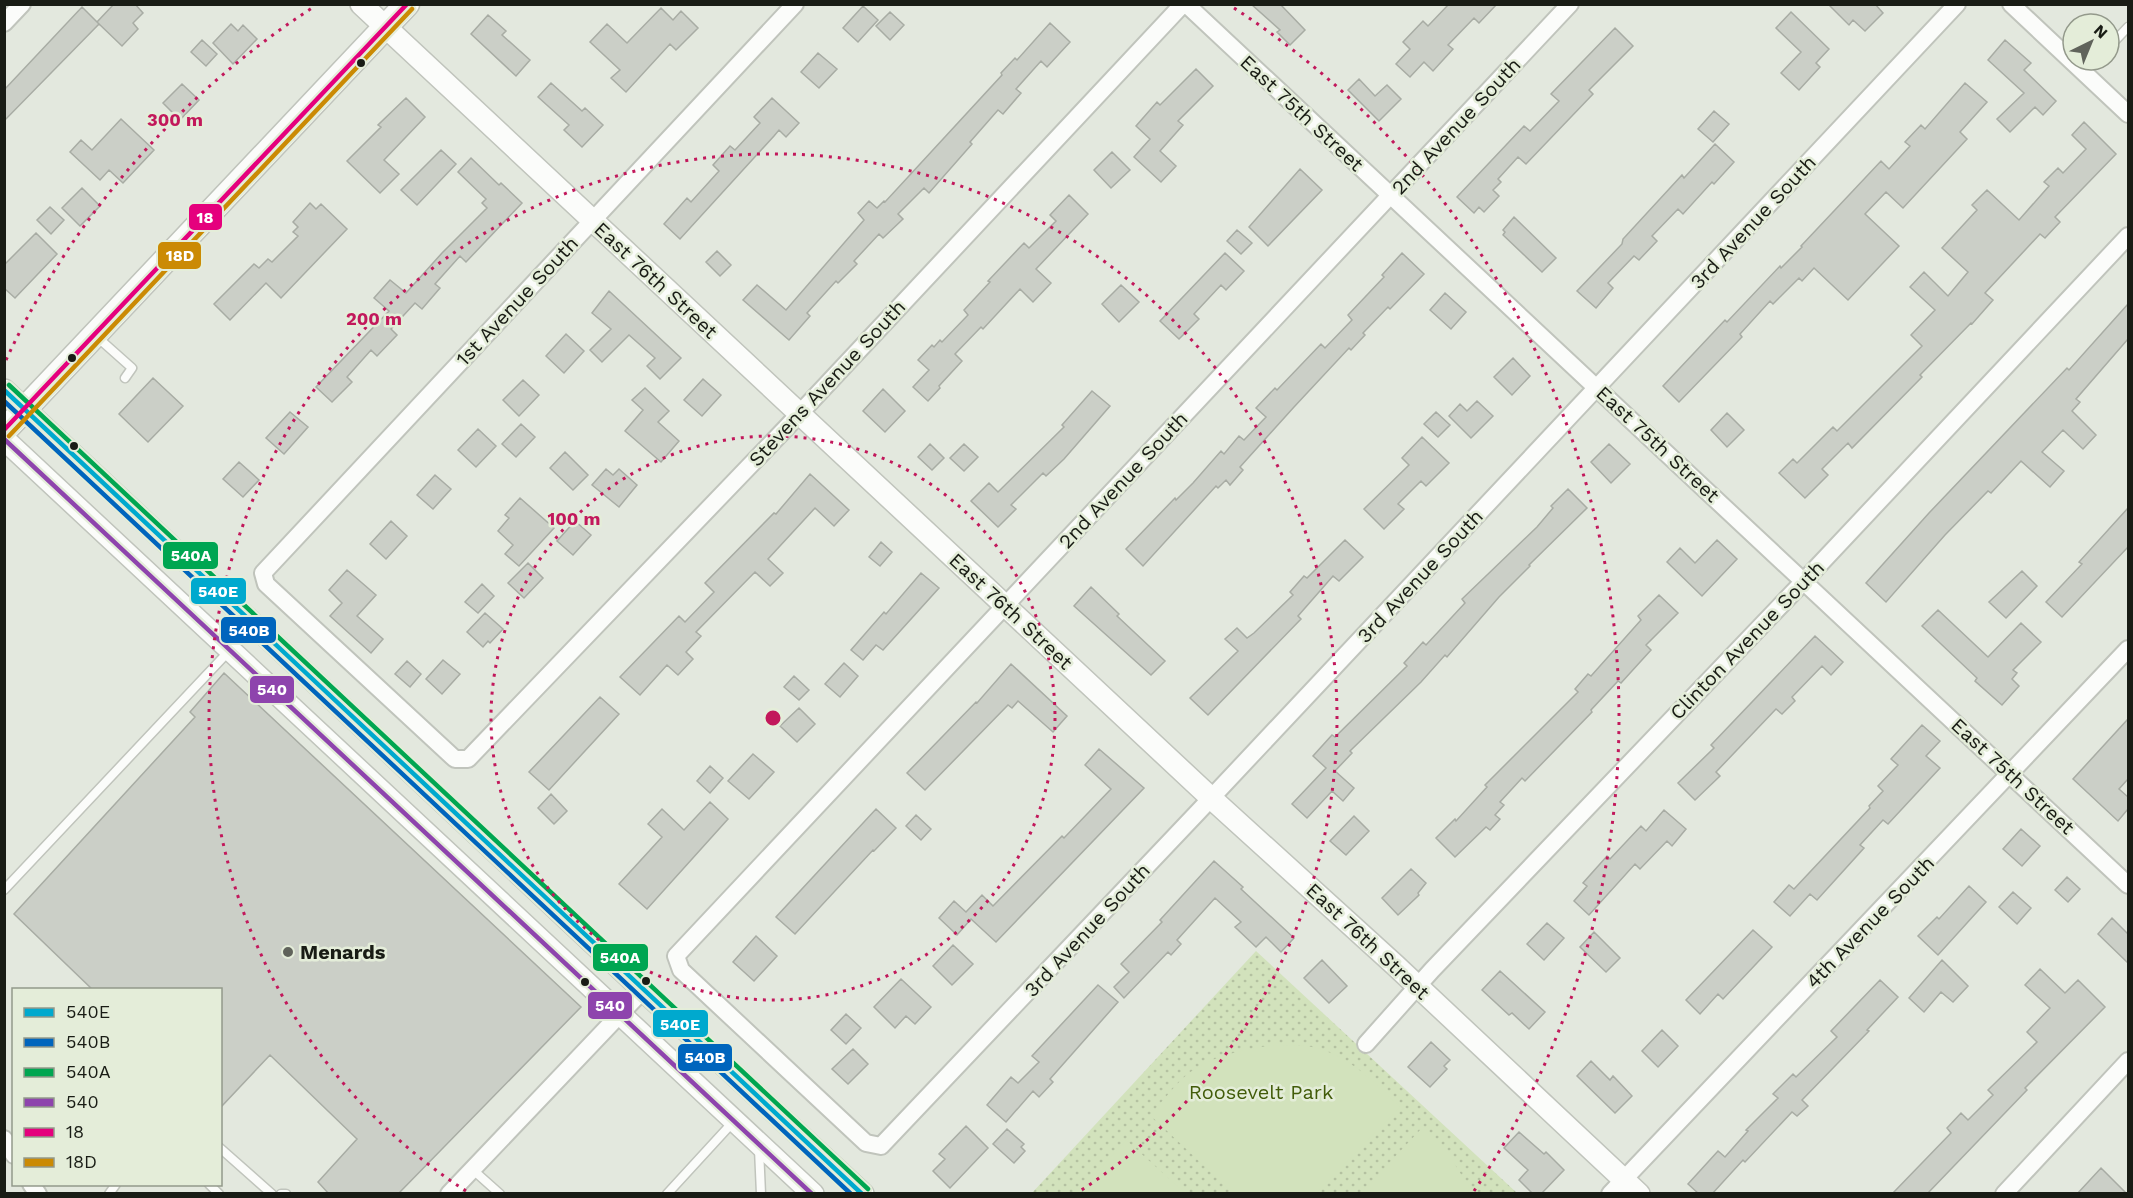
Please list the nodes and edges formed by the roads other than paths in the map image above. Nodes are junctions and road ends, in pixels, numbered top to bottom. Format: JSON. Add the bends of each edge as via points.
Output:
{"nodes":[{"id":1,"x":22,"y":4,"type":"edge"},
{"id":2,"x":361,"y":4,"type":"edge"},
{"id":3,"x":407,"y":4,"type":"edge"},
{"id":4,"x":795,"y":4,"type":"edge"},
{"id":5,"x":1185,"y":4,"type":"edge"},
{"id":6,"x":1570,"y":4,"type":"edge"},
{"id":7,"x":1957,"y":4,"type":"edge"},
{"id":8,"x":2012,"y":4,"type":"edge"},
{"id":9,"x":4,"y":23,"type":"edge"},
{"id":10,"x":386,"y":28,"type":"junction"},
{"id":11,"x":2085,"y":73,"type":"joint"},
{"id":12,"x":2128,"y":114,"type":"edge"},
{"id":13,"x":1391,"y":195,"type":"junction"},
{"id":14,"x":592,"y":220,"type":"junction"},
{"id":15,"x":2128,"y":236,"type":"edge"},
{"id":16,"x":95,"y":335,"type":"junction"},
{"id":17,"x":125,"y":378,"type":"dead end"},
{"id":18,"x":1597,"y":388,"type":"junction"},
{"id":19,"x":4,"y":390,"type":"edge"},
{"id":20,"x":25,"y":409,"type":"junction"},
{"id":21,"x":800,"y":414,"type":"junction"},
{"id":22,"x":4,"y":431,"type":"edge"},
{"id":23,"x":4,"y":439,"type":"edge"},
{"id":24,"x":1804,"y":581,"type":"junction"},
{"id":25,"x":1005,"y":606,"type":"junction"},
{"id":26,"x":2128,"y":649,"type":"edge"},
{"id":27,"x":230,"y":650,"type":"junction"},
{"id":28,"x":468,"y":759,"type":"joint"},
{"id":29,"x":2011,"y":774,"type":"junction"},
{"id":30,"x":417,"y":778,"type":"junction"},
{"id":31,"x":1212,"y":798,"type":"junction"},
{"id":32,"x":2128,"y":885,"type":"edge"},
{"id":33,"x":4,"y":890,"type":"edge"},
{"id":34,"x":1418,"y":986,"type":"junction"},
{"id":35,"x":643,"y":990,"type":"junction"},
{"id":36,"x":621,"y":1015,"type":"junction"},
{"id":37,"x":1366,"y":1044,"type":"dead end"},
{"id":38,"x":2128,"y":1061,"type":"edge"},
{"id":39,"x":735,"y":1121,"type":"junction"},
{"id":40,"x":4,"y":1139,"type":"edge"},
{"id":41,"x":758,"y":1143,"type":"junction"},
{"id":42,"x":881,"y":1146,"type":"joint"},
{"id":43,"x":222,"y":1150,"type":"edge"},
{"id":44,"x":12,"y":1152,"type":"edge"},
{"id":45,"x":472,"y":1169,"type":"junction"},
{"id":46,"x":1617,"y":1186,"type":"edge"},
{"id":47,"x":272,"y":1194,"type":"edge"},
{"id":48,"x":281,"y":1194,"type":"edge"},
{"id":49,"x":286,"y":1194,"type":"edge"},
{"id":50,"x":449,"y":1194,"type":"edge"},
{"id":51,"x":500,"y":1194,"type":"edge"},
{"id":52,"x":667,"y":1194,"type":"edge"},
{"id":53,"x":761,"y":1194,"type":"edge"},
{"id":54,"x":813,"y":1194,"type":"edge"},
{"id":55,"x":863,"y":1194,"type":"edge"},
{"id":56,"x":1639,"y":1194,"type":"edge"},
{"id":57,"x":2004,"y":1194,"type":"edge"}],
"edges":[{"from":1,"to":9,"type":"street"},
{"from":2,"to":10,"type":"street","name":"East 76th Street"},
{"from":3,"to":10,"type":"main road"},
{"from":4,"to":14,"type":"street","name":"1st Avenue South"},
{"from":5,"to":13,"type":"street","name":"East 75th Street"},
{"from":5,"to":21,"type":"street","name":"Stevens Avenue South"},
{"from":6,"to":13,"type":"street","name":"2nd Avenue South"},
{"from":7,"to":18,"type":"street","name":"3rd Avenue South"},
{"from":8,"to":11,"type":"street"},
{"from":10,"to":14,"type":"street","name":"East 76th Street"},
{"from":10,"to":16,"type":"main road"},
{"from":11,"to":12,"type":"street"},
{"from":13,"to":18,"type":"street","name":"East 75th Street"},
{"from":13,"to":25,"type":"street","name":"2nd Avenue South"},
{"from":14,"to":21,"type":"street","name":"East 76th Street"},
{"from":14,"to":28,"type":"street","name":"1st Avenue South","via":[[263,573],[266,584],[454,759]]},
{"from":15,"to":24,"type":"street","name":"Clinton Avenue South"},
{"from":16,"to":17,"type":"lane","via":[[132,368]]},
{"from":16,"to":20,"type":"main road"},
{"from":18,"to":24,"type":"street","name":"East 75th Street"},
{"from":18,"to":31,"type":"street","name":"3rd Avenue South"},
{"from":19,"to":20,"type":"street"},
{"from":20,"to":22,"type":"main road"},
{"from":20,"to":30,"type":"street"},
{"from":21,"to":25,"type":"street","name":"East 76th Street"},
{"from":21,"to":28,"type":"street","name":"Stevens Avenue South"},
{"from":23,"to":27,"type":"street"},
{"from":24,"to":29,"type":"street","name":"East 75th Street"},
{"from":24,"to":34,"type":"street","name":"Clinton Avenue South"},
{"from":25,"to":31,"type":"street","name":"East 76th Street"},
{"from":25,"to":42,"type":"street","name":"2nd Avenue South","via":[[676,956],[681,970],[780,1064],[866,1143]]},
{"from":26,"to":29,"type":"street","name":"4th Avenue South"},
{"from":27,"to":30,"type":"street","via":[[239,640],[250,637],[259,643],[378,756]]},
{"from":27,"to":33,"type":"lane"},
{"from":27,"to":36,"type":"street"},
{"from":29,"to":32,"type":"street","name":"East 75th Street"},
{"from":29,"to":46,"type":"street","name":"4th Avenue South"},
{"from":30,"to":35,"type":"street"},
{"from":31,"to":34,"type":"street","name":"East 76th Street"},
{"from":31,"to":42,"type":"street","name":"3rd Avenue South"},
{"from":34,"to":37,"type":"street","name":"Clinton Avenue South"},
{"from":34,"to":46,"type":"street","name":"East 76th Street"},
{"from":35,"to":36,"type":"street"},
{"from":35,"to":55,"type":"street"},
{"from":36,"to":39,"type":"street"},
{"from":36,"to":45,"type":"street"},
{"from":38,"to":57,"type":"street"},
{"from":39,"to":41,"type":"street"},
{"from":39,"to":52,"type":"lane"},
{"from":40,"to":44,"type":"street"},
{"from":41,"to":53,"type":"lane"},
{"from":41,"to":54,"type":"street"},
{"from":43,"to":47,"type":"lane"},
{"from":45,"to":50,"type":"street"},
{"from":45,"to":51,"type":"lane"},
{"from":46,"to":56,"type":"street","name":"East 76th Street"},
{"from":48,"to":49,"type":"lane"}]}
